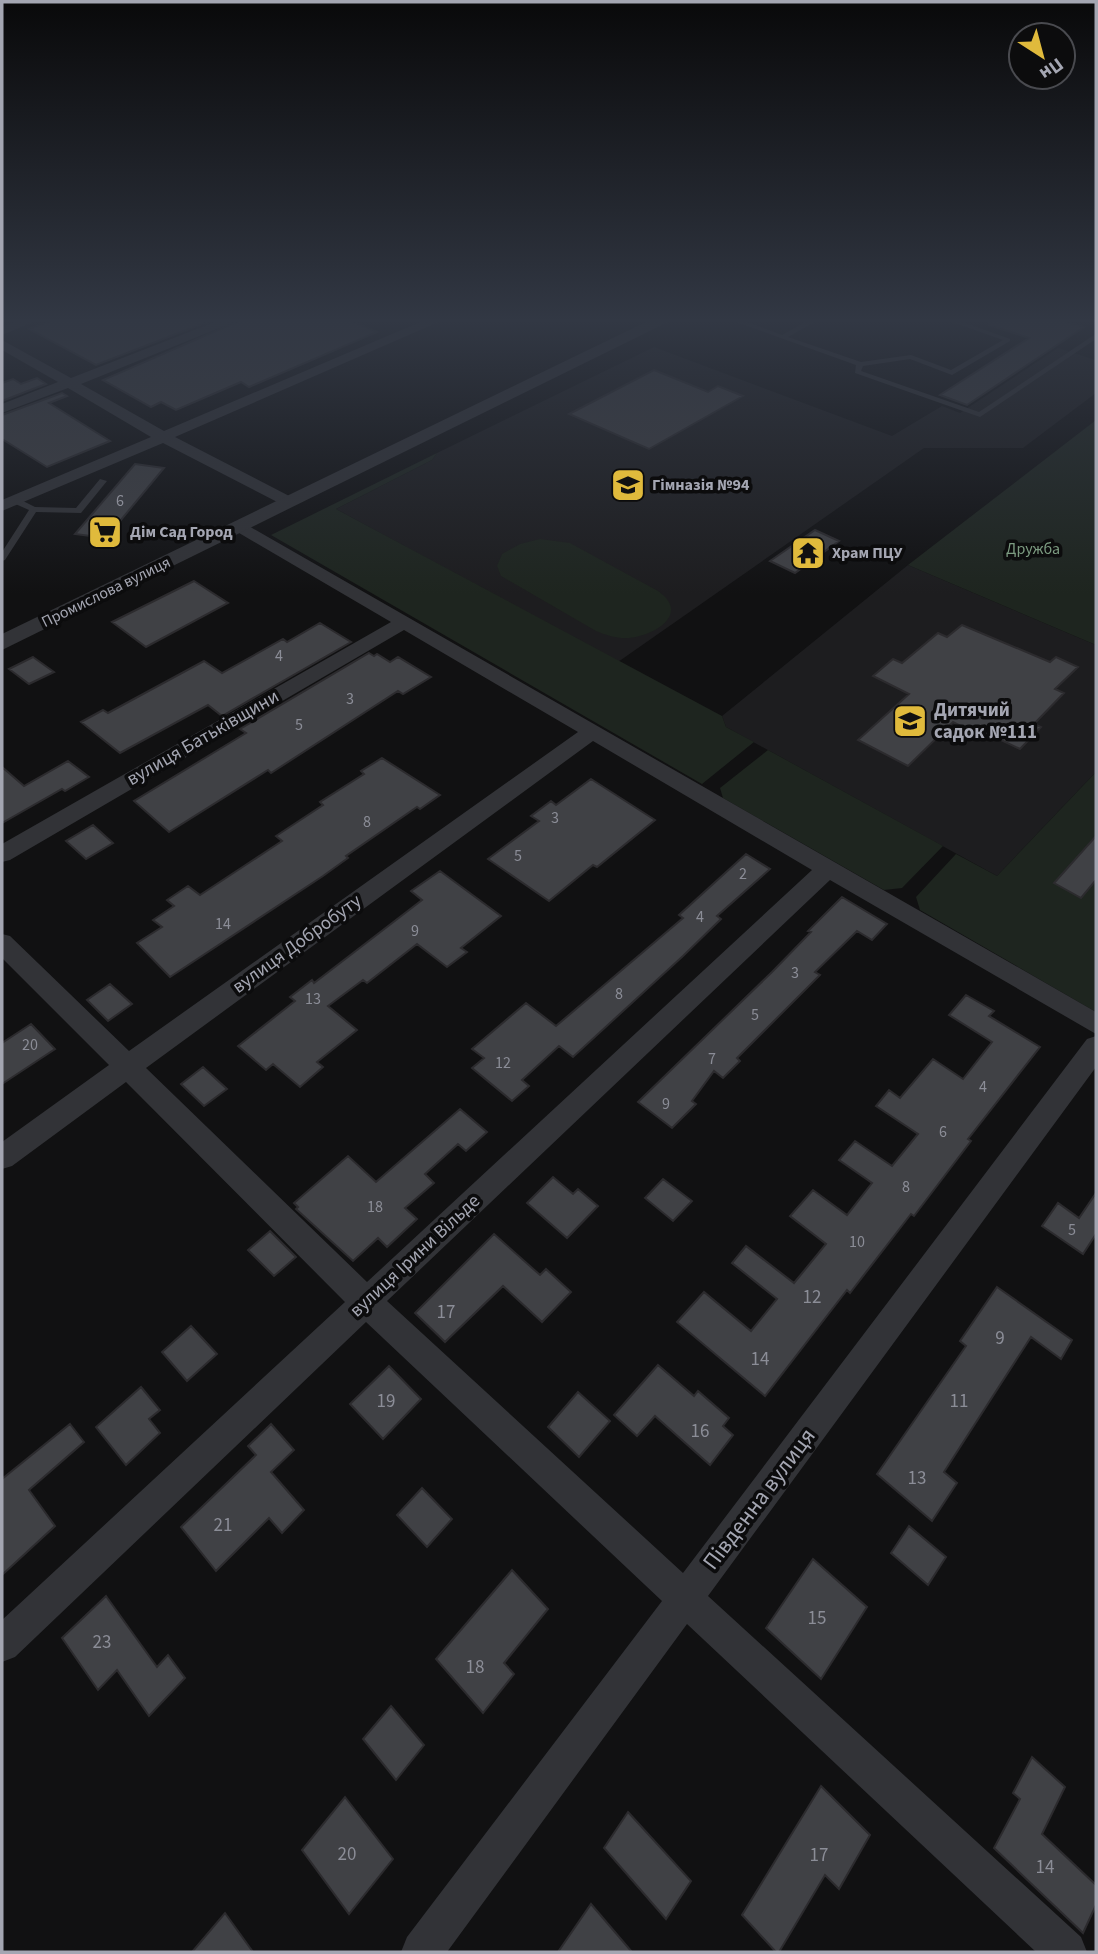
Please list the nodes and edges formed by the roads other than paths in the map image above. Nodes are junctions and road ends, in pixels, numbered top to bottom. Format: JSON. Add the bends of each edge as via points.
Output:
{"nodes":[{"id":1,"x":120,"y":411,"type":"edge"},
{"id":2,"x":223,"y":411,"type":"edge"},
{"id":3,"x":476,"y":411,"type":"edge"},
{"id":4,"x":969,"y":411,"type":"edge"},
{"id":5,"x":986,"y":411,"type":"edge"},
{"id":6,"x":163,"y":437,"type":"junction"},
{"id":7,"x":103,"y":481,"type":"dead end"},
{"id":8,"x":289,"y":502,"type":"junction"},
{"id":9,"x":8,"y":503,"type":"edge"},
{"id":10,"x":34,"y":509,"type":"junction"},
{"id":11,"x":240,"y":526,"type":"junction"},
{"id":12,"x":2,"y":558,"type":"edge"},
{"id":13,"x":404,"y":622,"type":"junction"},
{"id":14,"x":2,"y":643,"type":"edge"},
{"id":15,"x":593,"y":731,"type":"junction"},
{"id":16,"x":2,"y":855,"type":"edge"},
{"id":17,"x":829,"y":867,"type":"junction"},
{"id":18,"x":2,"y":943,"type":"edge"},
{"id":19,"x":1096,"y":1024,"type":"edge"},
{"id":20,"x":1096,"y":1046,"type":"edge"},
{"id":21,"x":127,"y":1067,"type":"junction"},
{"id":22,"x":2,"y":1157,"type":"edge"},
{"id":23,"x":366,"y":1302,"type":"junction"},
{"id":24,"x":685,"y":1599,"type":"junction"},
{"id":25,"x":2,"y":1644,"type":"edge"},
{"id":26,"x":422,"y":1952,"type":"edge"},
{"id":27,"x":1066,"y":1952,"type":"edge"}],
"edges":[{"from":1,"to":6,"type":"street"},
{"from":2,"to":6,"type":"street"},
{"from":3,"to":8,"type":"street","name":"Промислова вулиця"},
{"from":4,"to":5,"type":"lane","via":[[980,415]]},
{"from":6,"to":8,"type":"street"},
{"from":6,"to":9,"type":"street"},
{"from":7,"to":10,"type":"lane","via":[[78,511]]},
{"from":8,"to":11,"type":"street","name":"Промислова вулиця"},
{"from":9,"to":10,"type":"lane"},
{"from":10,"to":12,"type":"lane"},
{"from":11,"to":13,"type":"street"},
{"from":11,"to":14,"type":"street","name":"Промислова вулиця"},
{"from":13,"to":15,"type":"street"},
{"from":13,"to":16,"type":"street","name":"вулиця Батьківщини"},
{"from":15,"to":17,"type":"street"},
{"from":15,"to":21,"type":"street","name":"вулиця Добробуту"},
{"from":17,"to":19,"type":"street"},
{"from":17,"to":23,"type":"street","name":"вулиця Ірини Вільде"},
{"from":18,"to":21,"type":"street"},
{"from":20,"to":24,"type":"street","name":"Південна вулиця"},
{"from":21,"to":22,"type":"street","name":"вулиця Добробуту"},
{"from":21,"to":23,"type":"street"},
{"from":23,"to":24,"type":"street"},
{"from":23,"to":25,"type":"street","name":"вулиця Ірини Вільде"},
{"from":24,"to":26,"type":"street","name":"Південна вулиця"},
{"from":24,"to":27,"type":"street"}]}
